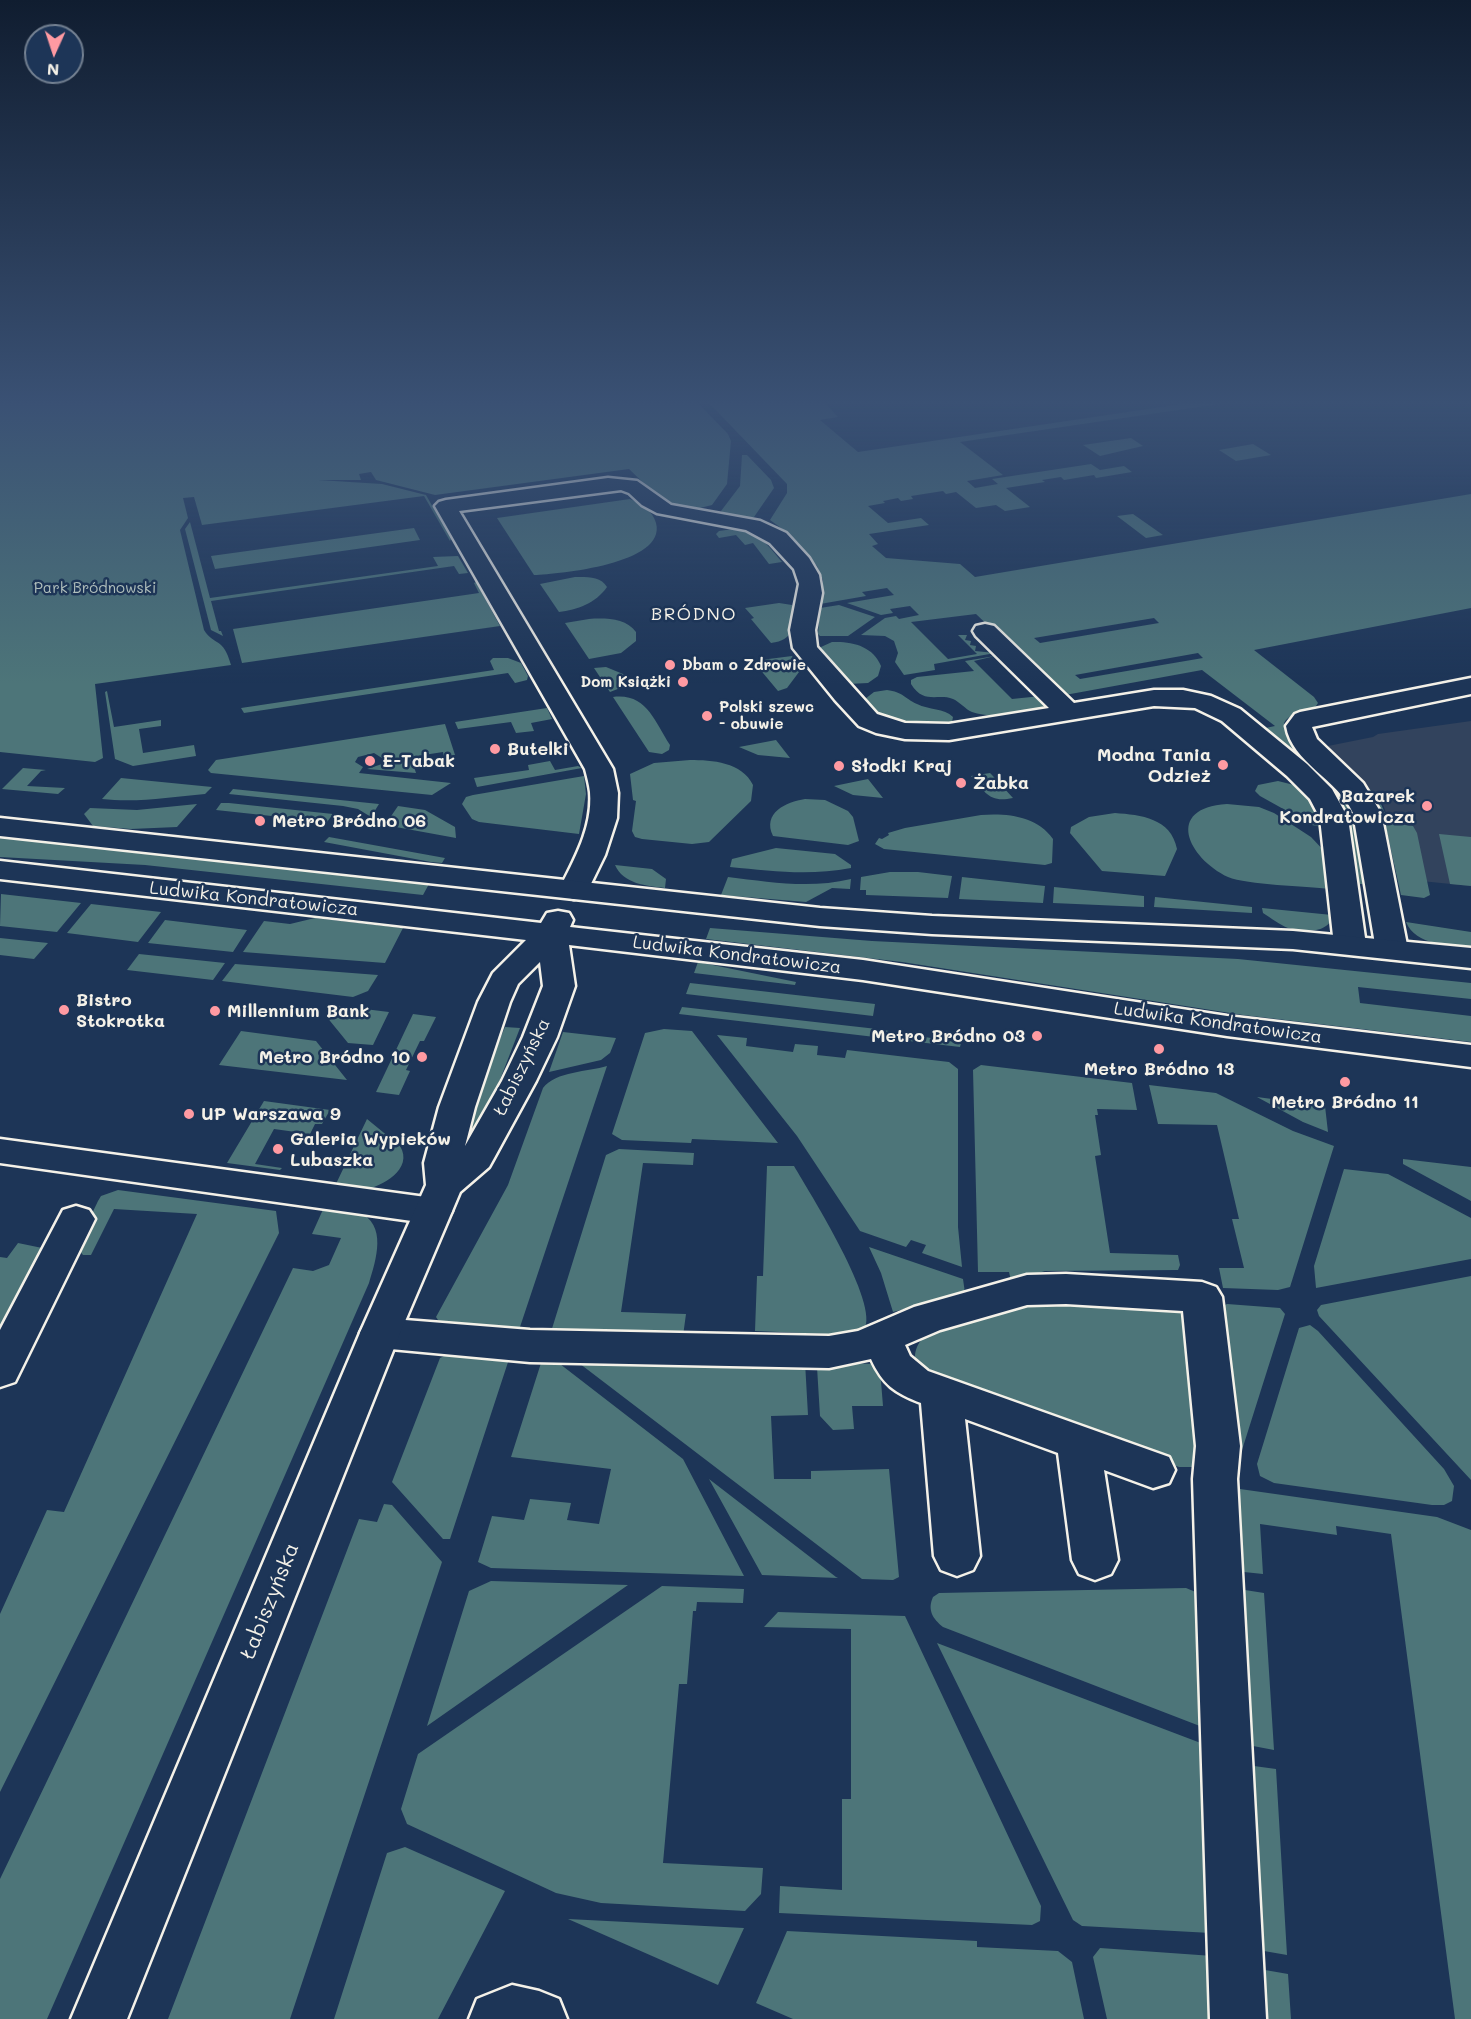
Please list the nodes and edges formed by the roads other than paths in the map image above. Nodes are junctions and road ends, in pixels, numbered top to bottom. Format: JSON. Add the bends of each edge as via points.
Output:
{"nodes":[{"id":1,"x":522,"y":496,"type":"edge"},
{"id":2,"x":646,"y":496,"type":"edge"},
{"id":3,"x":985,"y":631,"type":"dead end"},
{"id":4,"x":1471,"y":686,"type":"edge"},
{"id":5,"x":1068,"y":712,"type":"junction"},
{"id":6,"x":0,"y":827,"type":"edge"},
{"id":7,"x":0,"y":870,"type":"edge"},
{"id":8,"x":574,"y":890,"type":"junction"},
{"id":9,"x":552,"y":932,"type":"junction"},
{"id":10,"x":1350,"y":945,"type":"junction"},
{"id":11,"x":1392,"y":950,"type":"junction"},
{"id":12,"x":1471,"y":958,"type":"edge"},
{"id":13,"x":1471,"y":1056,"type":"edge"},
{"id":14,"x":0,"y":1151,"type":"edge"},
{"id":15,"x":439,"y":1198,"type":"junction"},
{"id":16,"x":76,"y":1219,"type":"dead end"},
{"id":17,"x":380,"y":1333,"type":"junction"},
{"id":18,"x":882,"y":1340,"type":"junction"},
{"id":19,"x":0,"y":1371,"type":"edge"},
{"id":20,"x":941,"y":1394,"type":"junction"},
{"id":21,"x":1078,"y":1444,"type":"junction"},
{"id":22,"x":1153,"y":1470,"type":"dead end"},
{"id":23,"x":957,"y":1556,"type":"dead end"},
{"id":24,"x":1095,"y":1560,"type":"dead end"},
{"id":25,"x":99,"y":2019,"type":"edge"},
{"id":26,"x":497,"y":2019,"type":"edge"},
{"id":27,"x":539,"y":2019,"type":"edge"},
{"id":28,"x":1238,"y":2019,"type":"edge"}],
"edges":[{"from":1,"to":8,"type":"street","name":"Łabiszyńska","via":[[446,506],[598,770],[604,793],[603,814]]},
{"from":2,"to":5,"type":"street","name":"Łabiszyńska","via":[[657,506],[746,525],[779,539],[810,580],[802,635],[805,648],[862,716],[876,724],[916,732],[949,732]]},
{"from":3,"to":5,"type":"street"},
{"from":4,"to":11,"type":"street","via":[[1309,718],[1299,726],[1304,742],[1347,782],[1367,813]]},
{"from":5,"to":10,"type":"street","via":[[1174,698],[1211,704],[1238,720],[1307,779],[1331,810]]},
{"from":6,"to":8,"type":"street"},
{"from":7,"to":9,"type":"street","name":"Ludwika Kondratowicza"},
{"from":8,"to":9,"type":"street","name":"Łabiszyńska"},
{"from":8,"to":10,"type":"street","via":[[883,922]]},
{"from":9,"to":13,"type":"street","name":"Ludwika Kondratowicza","via":[[863,970],[1249,1029]]},
{"from":9,"to":15,"type":"street","name":"Łabiszyńska","via":[[504,980],[494,1002],[457,1107],[442,1163]]},
{"from":9,"to":15,"type":"street","name":"Łabiszyńska","via":[[559,986],[540,1037],[476,1158]]},
{"from":10,"to":11,"type":"street"},
{"from":11,"to":12,"type":"street"},
{"from":14,"to":15,"type":"street"},
{"from":15,"to":17,"type":"street","name":"Łabiszyńska"},
{"from":16,"to":19,"type":"street"},
{"from":17,"to":18,"type":"street","via":[[530,1347],[812,1353]]},
{"from":17,"to":25,"type":"street","name":"Łabiszyńska"},
{"from":18,"to":20,"type":"street","via":[[906,1379]]},
{"from":18,"to":28,"type":"street","via":[[928,1318],[1027,1290],[1202,1297],[1218,1446],[1215,1479]]},
{"from":20,"to":21,"type":"street"},
{"from":20,"to":23,"type":"street"},
{"from":21,"to":22,"type":"street"},
{"from":21,"to":24,"type":"street"},
{"from":26,"to":27,"type":"street","via":[[512,2013]]}]}
